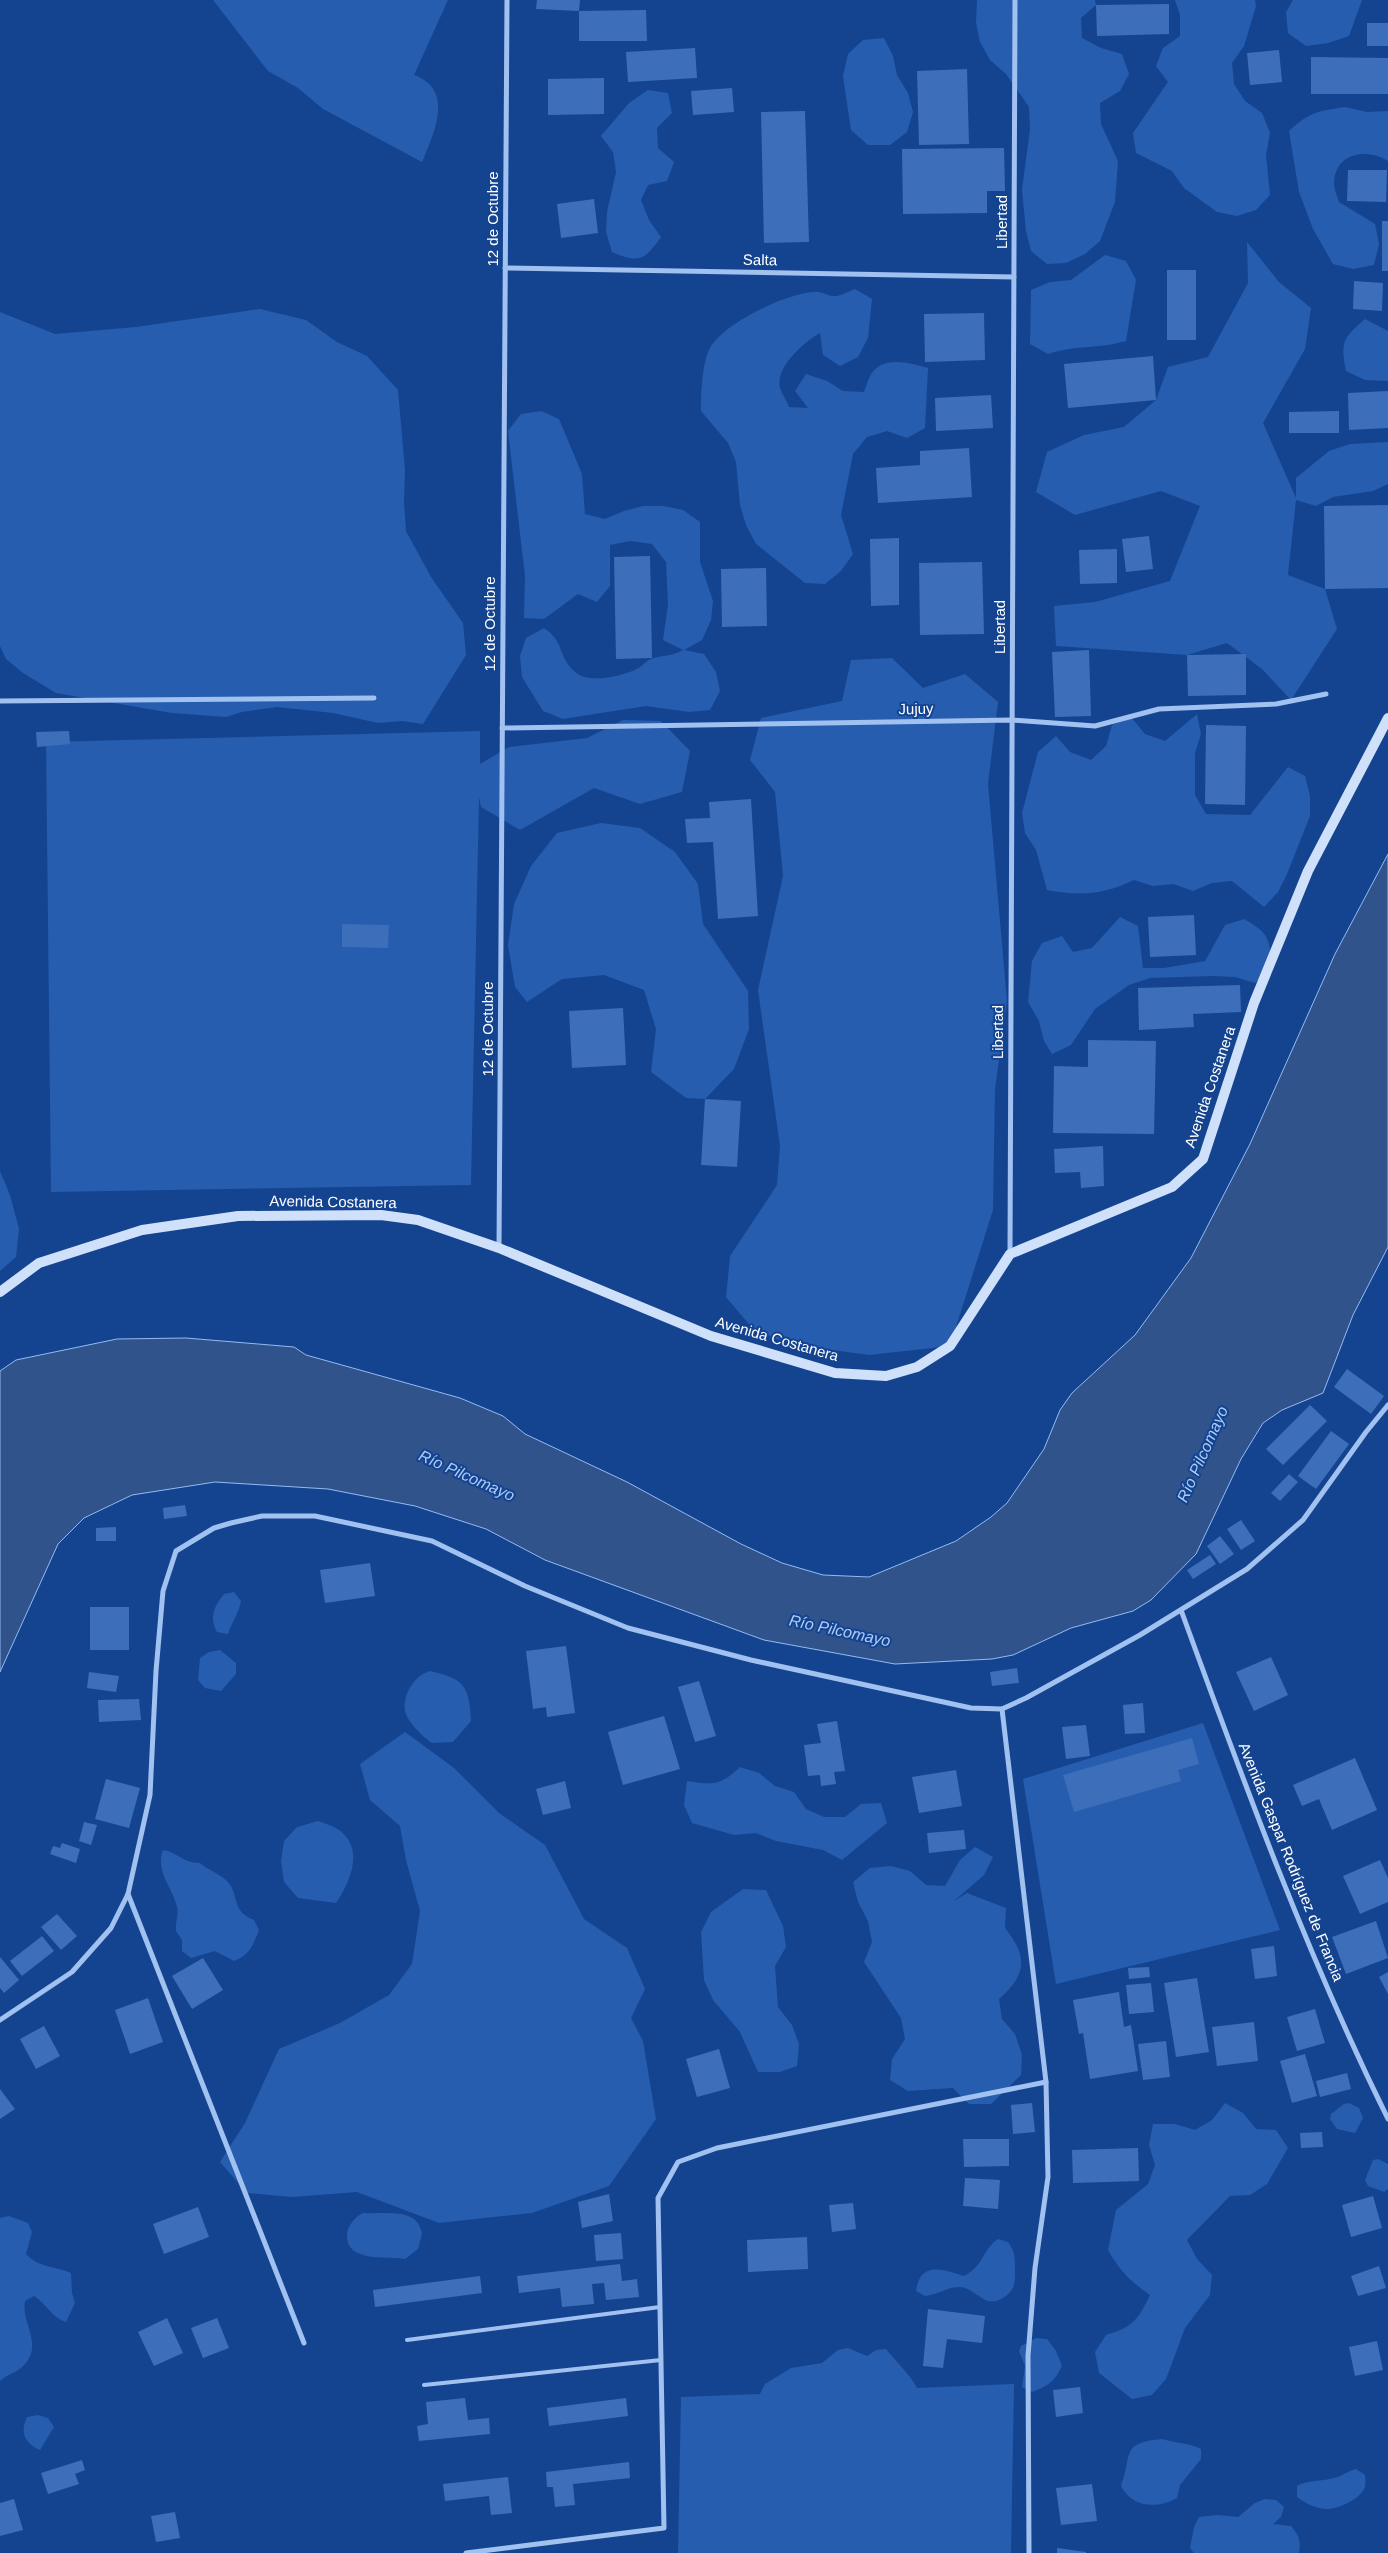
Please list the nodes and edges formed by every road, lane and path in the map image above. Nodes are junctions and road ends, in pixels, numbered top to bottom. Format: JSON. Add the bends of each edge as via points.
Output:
{"nodes":[{"id":1,"x":506,"y":0,"type":"edge"},
{"id":2,"x":1015,"y":0,"type":"edge"},
{"id":3,"x":505,"y":268,"type":"junction"},
{"id":4,"x":1014,"y":277,"type":"junction"},
{"id":5,"x":1326,"y":694,"type":"dead end"},
{"id":6,"x":374,"y":698,"type":"dead end"},
{"id":7,"x":0,"y":701,"type":"edge"},
{"id":8,"x":1388,"y":718,"type":"edge"},
{"id":9,"x":1012,"y":720,"type":"junction"},
{"id":10,"x":502,"y":728,"type":"junction"},
{"id":11,"x":499,"y":1248,"type":"junction"},
{"id":12,"x":1010,"y":1254,"type":"junction"},
{"id":13,"x":0,"y":1292,"type":"edge"},
{"id":14,"x":1388,"y":1405,"type":"edge"},
{"id":15,"x":1181,"y":1610,"type":"junction"},
{"id":16,"x":1002,"y":1709,"type":"junction"},
{"id":17,"x":128,"y":1894,"type":"junction"},
{"id":18,"x":0,"y":2020,"type":"edge"},
{"id":19,"x":1046,"y":2082,"type":"junction"},
{"id":20,"x":1388,"y":2119,"type":"edge"},
{"id":21,"x":660,"y":2307,"type":"junction"},
{"id":22,"x":407,"y":2340,"type":"dead end"},
{"id":23,"x":304,"y":2343,"type":"dead end"},
{"id":24,"x":661,"y":2360,"type":"junction"},
{"id":25,"x":424,"y":2385,"type":"dead end"},
{"id":26,"x":466,"y":2553,"type":"edge"},
{"id":27,"x":1029,"y":2553,"type":"edge"}],
"edges":[{"from":1,"to":3,"type":"street","name":"12 de Octubre"},
{"from":2,"to":4,"type":"street","name":"Libertad"},
{"from":3,"to":4,"type":"street","name":"Salta"},
{"from":3,"to":10,"type":"street","name":"12 de Octubre"},
{"from":4,"to":9,"type":"street","name":"Libertad"},
{"from":5,"to":9,"type":"street","name":"Jujuy","via":[[1276,704],[1159,708],[1095,726]]},
{"from":6,"to":7,"type":"street"},
{"from":8,"to":12,"type":"street","name":"Avenida Costanera","via":[[1308,871],[1254,1003],[1203,1159],[1172,1187]]},
{"from":9,"to":10,"type":"street","name":"Jujuy"},
{"from":9,"to":12,"type":"street","name":"Libertad"},
{"from":10,"to":11,"type":"street","name":"12 de Octubre"},
{"from":11,"to":12,"type":"street","name":"Avenida Costanera","via":[[711,1336],[834,1373],[886,1376],[917,1367],[950,1346]]},
{"from":11,"to":13,"type":"street","name":"Avenida Costanera","via":[[418,1220],[238,1216],[142,1230],[38,1262]]},
{"from":14,"to":15,"type":"street","via":[[1303,1520],[1246,1569]]},
{"from":15,"to":16,"type":"street"},
{"from":15,"to":20,"type":"street","name":"Avenida Gaspar Rodríguez de Francia","via":[[1262,1831],[1317,1965]]},
{"from":16,"to":17,"type":"street","via":[[971,1708],[751,1660],[628,1628],[526,1586],[432,1541],[315,1516],[262,1516],[214,1528],[176,1551],[163,1591],[150,1795]]},
{"from":16,"to":19,"type":"street"},
{"from":17,"to":18,"type":"street","via":[[111,1928],[72,1972]]},
{"from":17,"to":23,"type":"street"},
{"from":19,"to":21,"type":"street","via":[[717,2148],[678,2162],[658,2198]]},
{"from":19,"to":27,"type":"street","via":[[1048,2177],[1035,2268],[1028,2356]]},
{"from":21,"to":22,"type":"lane"},
{"from":21,"to":24,"type":"street"},
{"from":24,"to":25,"type":"lane"},
{"from":24,"to":26,"type":"street","via":[[664,2528]]}]}
